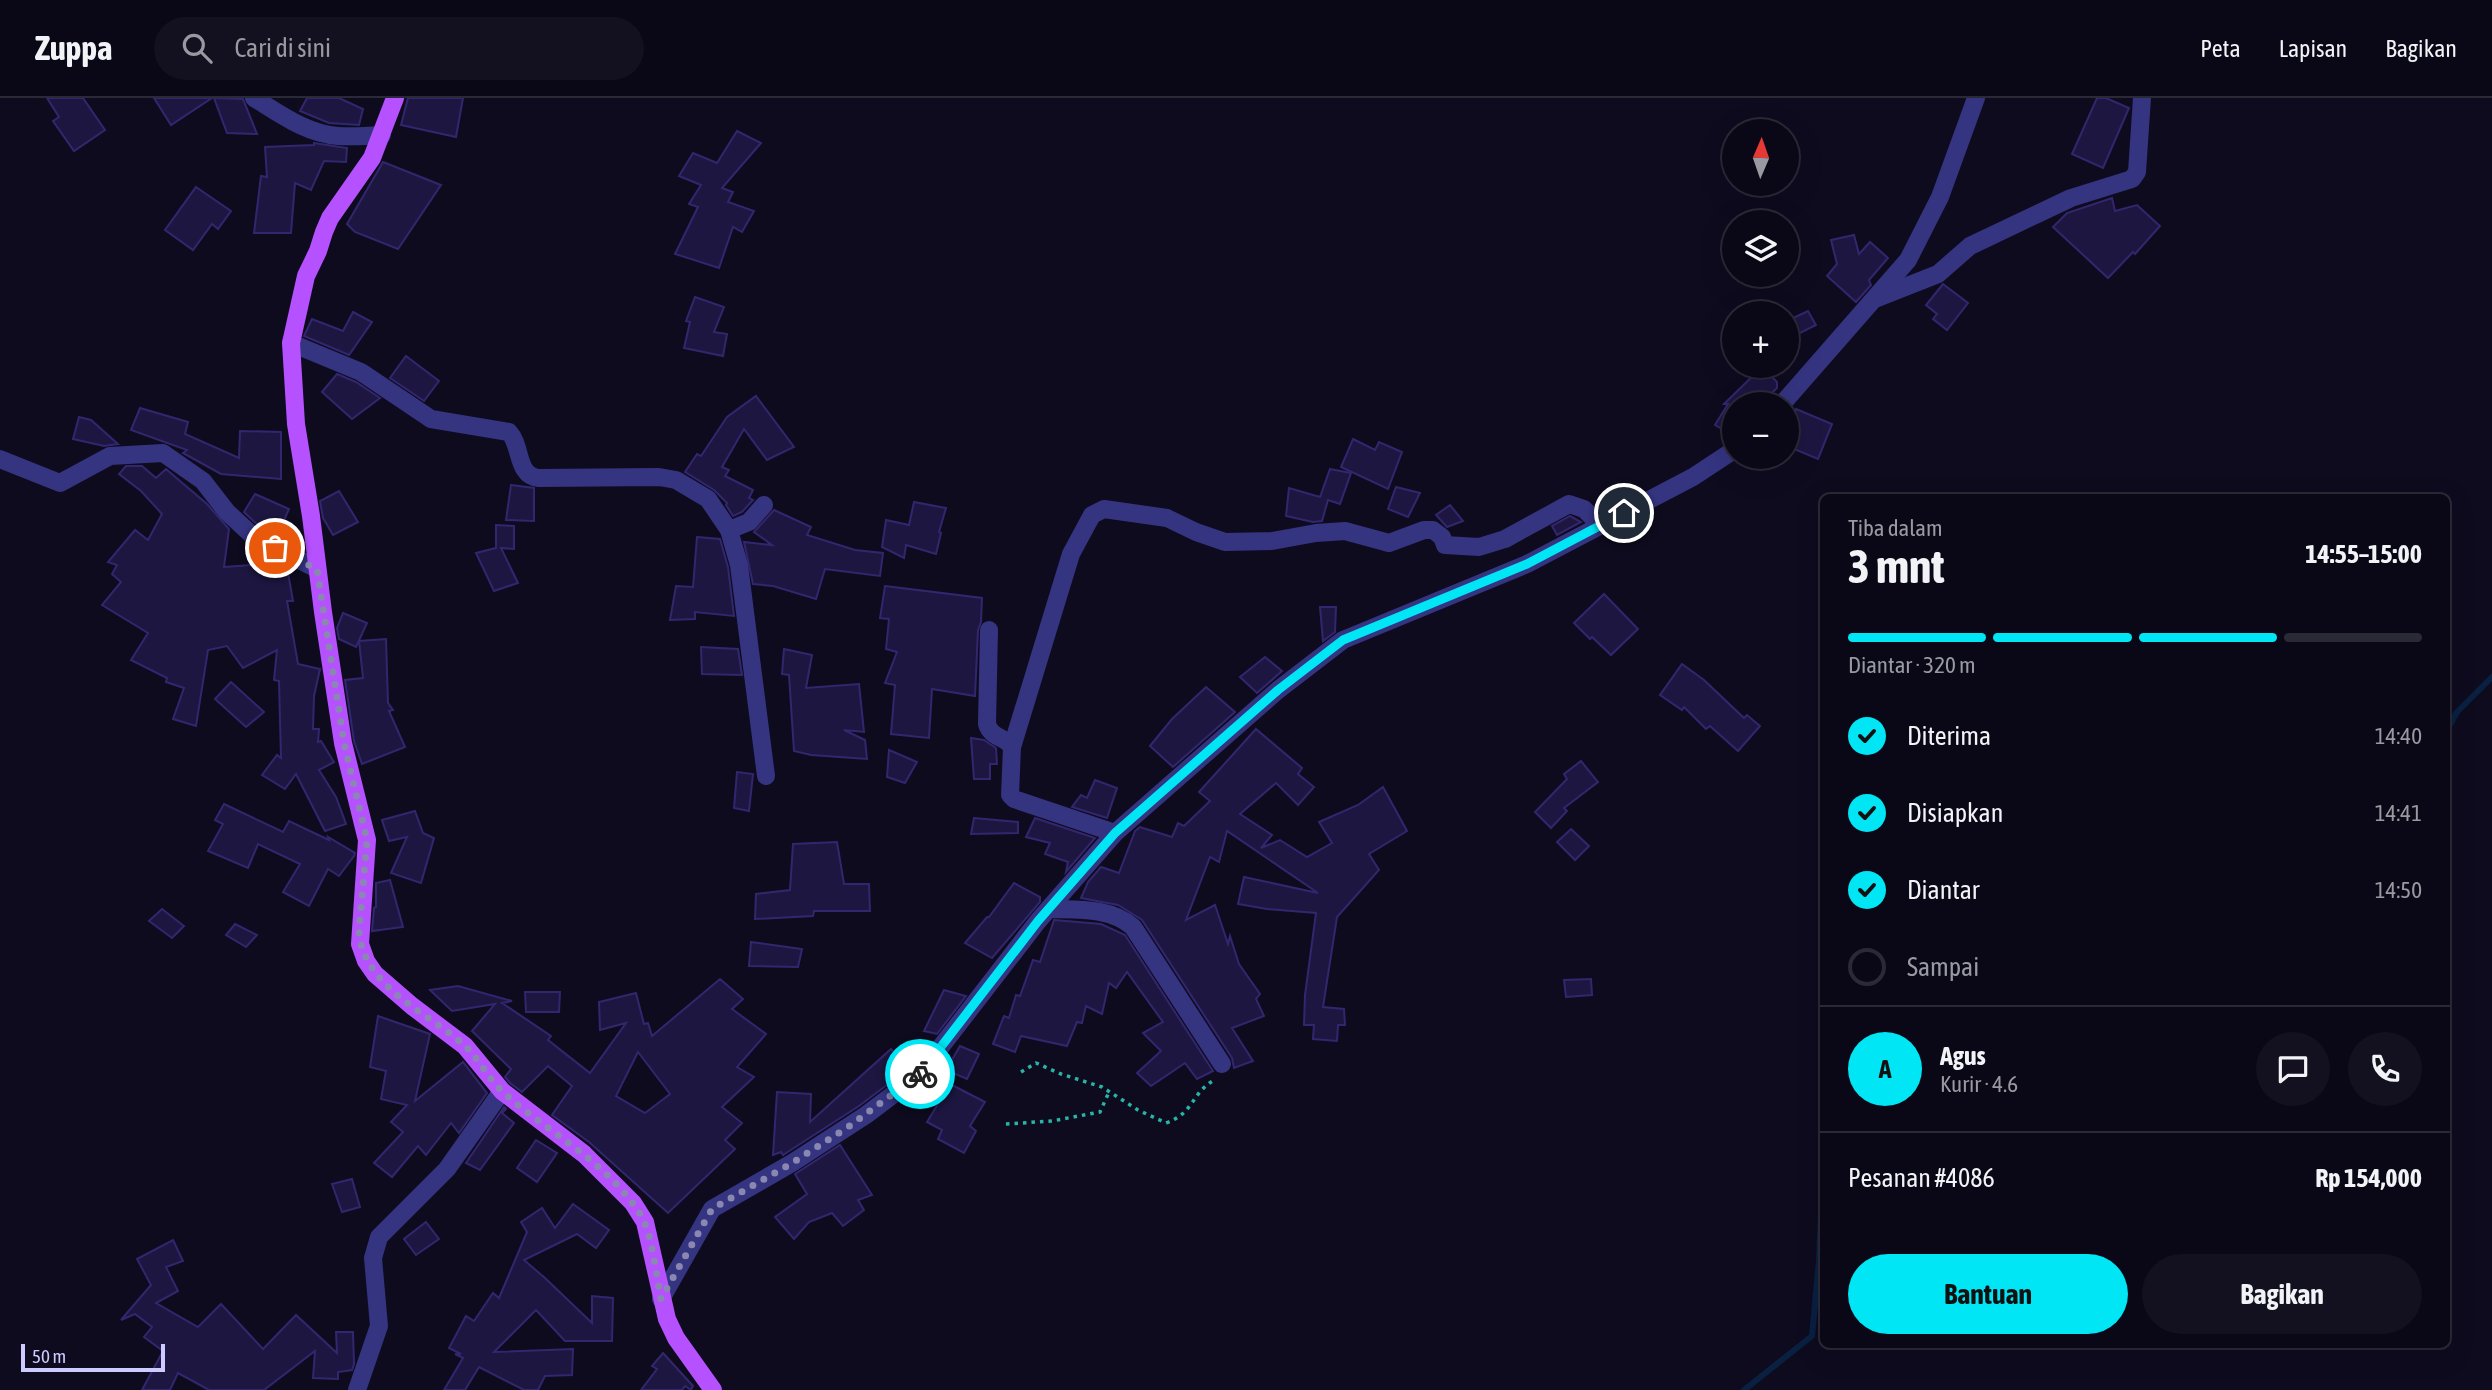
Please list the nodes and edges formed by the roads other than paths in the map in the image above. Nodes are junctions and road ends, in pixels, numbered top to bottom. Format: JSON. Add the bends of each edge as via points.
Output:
{"nodes":[{"id":1,"x":254,"y":98,"type":"edge"},
{"id":2,"x":395,"y":98,"type":"edge"},
{"id":3,"x":1976,"y":98,"type":"edge"},
{"id":4,"x":2142,"y":98,"type":"edge"},
{"id":5,"x":382,"y":135,"type":"junction"},
{"id":6,"x":1877,"y":298,"type":"junction"},
{"id":7,"x":291,"y":343,"type":"junction"},
{"id":8,"x":1793,"y":392,"type":"edge"},
{"id":9,"x":1722,"y":458,"type":"edge"},
{"id":10,"x":0,"y":459,"type":"edge"},
{"id":11,"x":764,"y":505,"type":"dead end"},
{"id":12,"x":1601,"y":525,"type":"junction"},
{"id":13,"x":729,"y":530,"type":"junction"},
{"id":14,"x":317,"y":569,"type":"junction"},
{"id":15,"x":989,"y":630,"type":"dead end"},
{"id":16,"x":1012,"y":747,"type":"junction"},
{"id":17,"x":766,"y":776,"type":"dead end"},
{"id":18,"x":1115,"y":833,"type":"junction"},
{"id":19,"x":1049,"y":909,"type":"junction"},
{"id":20,"x":1222,"y":1064,"type":"road end"},
{"id":21,"x":502,"y":1091,"type":"junction"},
{"id":22,"x":661,"y":1299,"type":"junction"},
{"id":23,"x":357,"y":1390,"type":"edge"},
{"id":24,"x":713,"y":1390,"type":"edge"}],
"edges":[{"from":1,"to":5,"type":"street","via":[[322,133]]},
{"from":2,"to":5,"type":"main road"},
{"from":3,"to":6,"type":"street","via":[[1940,197],[1908,260]]},
{"from":4,"to":6,"type":"street","via":[[2137,172],[2132,179],[2071,198],[1970,246],[1938,274]]},
{"from":5,"to":7,"type":"main road","via":[[372,158],[330,218],[306,276]]},
{"from":6,"to":8,"type":"street"},
{"from":7,"to":13,"type":"street","via":[[361,372],[431,419],[509,432],[530,476],[676,480],[708,499]]},
{"from":7,"to":14,"type":"main road","via":[[296,424]]},
{"from":9,"to":12,"type":"street"},
{"from":10,"to":14,"type":"street","via":[[60,482],[110,456],[163,453],[204,481],[254,537]]},
{"from":11,"to":13,"type":"street","via":[[749,522]]},
{"from":12,"to":16,"type":"street","via":[[1584,509],[1569,504],[1505,539],[1479,547],[1445,545],[1433,530],[1389,543],[1345,531],[1225,542],[1167,518],[1104,509],[1092,515],[1071,554]]},
{"from":12,"to":18,"type":"street","via":[[1527,564],[1343,640],[1278,690]]},
{"from":13,"to":17,"type":"street","via":[[739,565]]},
{"from":14,"to":21,"type":"main road","via":[[344,743],[367,840],[360,906],[360,944],[366,961],[412,1006],[465,1046]]},
{"from":15,"to":16,"type":"street","via":[[987,724],[990,732]]},
{"from":16,"to":18,"type":"street","via":[[1012,797]]},
{"from":18,"to":19,"type":"street"},
{"from":19,"to":20,"type":"street","via":[[1096,911],[1123,918]]},
{"from":19,"to":22,"type":"street","via":[[919,1076],[792,1163],[712,1209]]},
{"from":21,"to":22,"type":"main road","via":[[584,1154],[633,1203],[645,1222]]},
{"from":21,"to":23,"type":"street","via":[[447,1169],[379,1237],[373,1258],[379,1326]]},
{"from":22,"to":24,"type":"main road","via":[[676,1338]]}]}
